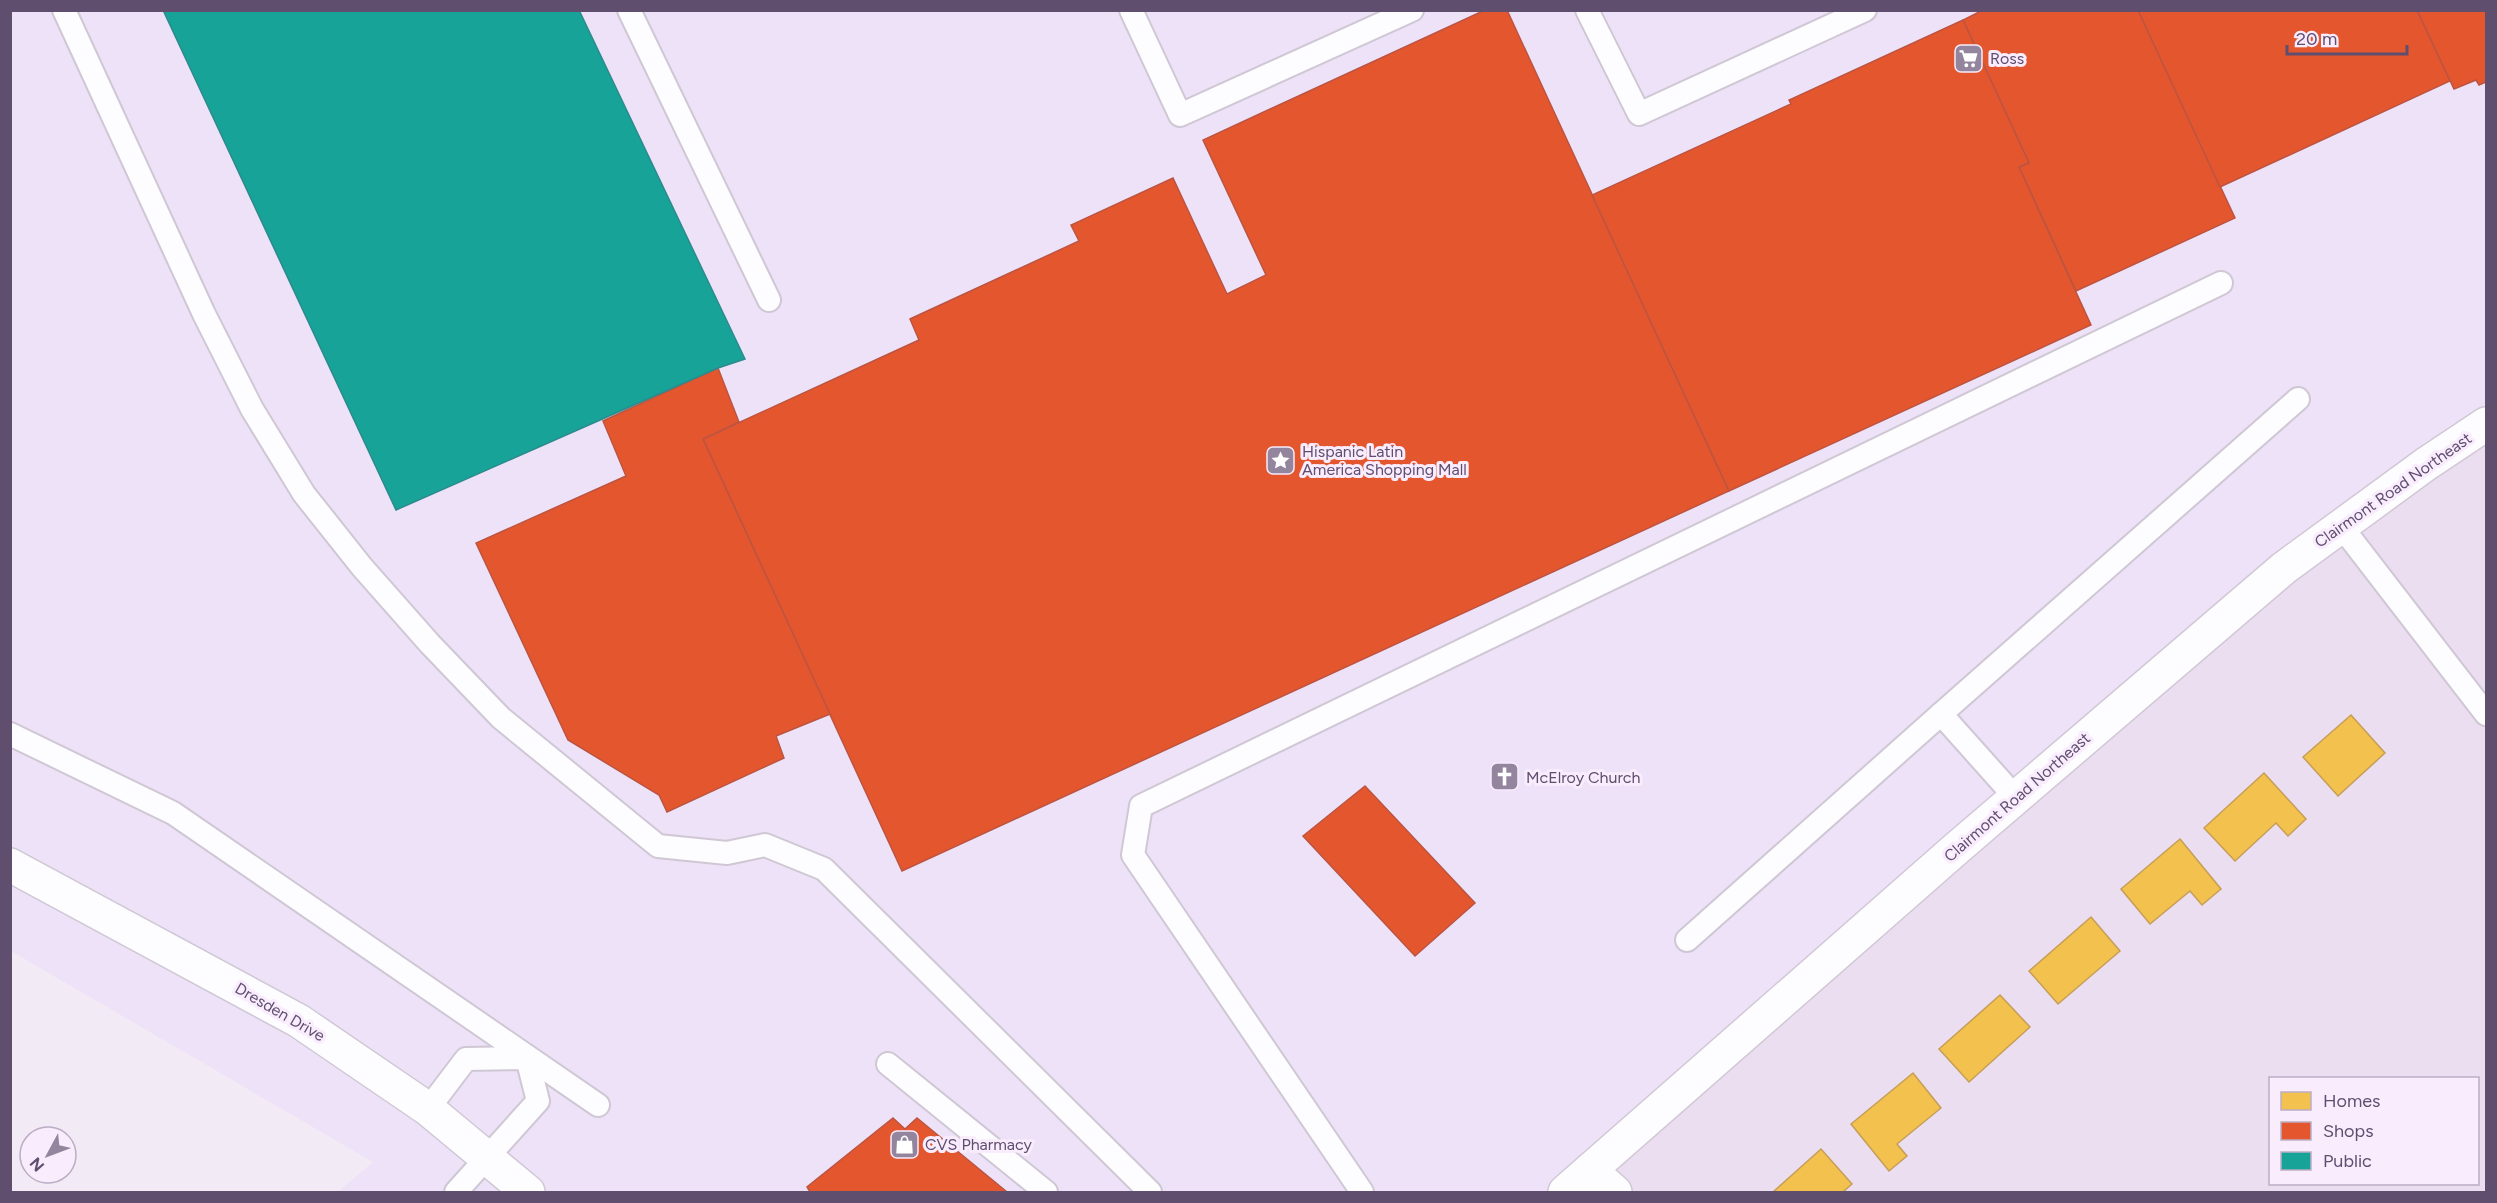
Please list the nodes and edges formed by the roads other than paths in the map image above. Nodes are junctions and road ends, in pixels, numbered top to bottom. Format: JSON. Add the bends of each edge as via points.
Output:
{"nodes":[{"id":1,"x":64,"y":10,"type":"edge"},
{"id":2,"x":629,"y":10,"type":"edge"},
{"id":3,"x":1131,"y":10,"type":"edge"},
{"id":4,"x":1412,"y":10,"type":"edge"},
{"id":5,"x":1587,"y":10,"type":"edge"},
{"id":6,"x":1865,"y":10,"type":"edge"},
{"id":7,"x":2222,"y":284,"type":"dead end"},
{"id":8,"x":769,"y":300,"type":"dead end"},
{"id":9,"x":2298,"y":399,"type":"dead end"},
{"id":10,"x":2487,"y":424,"type":"edge"},
{"id":11,"x":2341,"y":526,"type":"junction"},
{"id":12,"x":1941,"y":714,"type":"junction"},
{"id":13,"x":2487,"y":714,"type":"edge"},
{"id":14,"x":10,"y":734,"type":"edge"},
{"id":15,"x":2016,"y":798,"type":"junction"},
{"id":16,"x":10,"y":865,"type":"edge"},
{"id":17,"x":1687,"y":940,"type":"dead end"},
{"id":18,"x":528,"y":1058,"type":"junction"},
{"id":19,"x":888,"y":1064,"type":"dead end"},
{"id":20,"x":598,"y":1105,"type":"dead end"},
{"id":21,"x":428,"y":1109,"type":"junction"},
{"id":22,"x":489,"y":1159,"type":"junction"},
{"id":23,"x":1590,"y":1170,"type":"junction"},
{"id":24,"x":456,"y":1192,"type":"edge"},
{"id":25,"x":528,"y":1192,"type":"edge"},
{"id":26,"x":1046,"y":1192,"type":"edge"},
{"id":27,"x":1150,"y":1192,"type":"edge"},
{"id":28,"x":1362,"y":1192,"type":"edge"},
{"id":29,"x":1565,"y":1192,"type":"edge"},
{"id":30,"x":1615,"y":1192,"type":"edge"}],
"edges":[{"from":1,"to":27,"type":"lane","via":[[199,304],[252,409],[304,494],[430,644],[501,718],[658,846],[727,853],[765,845],[824,869]]},
{"from":2,"to":8,"type":"lane"},
{"from":3,"to":4,"type":"lane","via":[[1180,115]]},
{"from":5,"to":6,"type":"lane","via":[[1639,114]]},
{"from":7,"to":28,"type":"lane","via":[[1141,806],[1132,855]]},
{"from":9,"to":12,"type":"lane"},
{"from":10,"to":11,"type":"main road","name":"Clairmont Road Northeast"},
{"from":11,"to":13,"type":"lane"},
{"from":11,"to":15,"type":"main road","name":"Clairmont Road Northeast","via":[[2284,568]]},
{"from":12,"to":15,"type":"lane"},
{"from":12,"to":17,"type":"lane"},
{"from":14,"to":18,"type":"lane","via":[[173,813]]},
{"from":15,"to":23,"type":"main road","name":"Clairmont Road Northeast"},
{"from":16,"to":21,"type":"main road","name":"Dresden Drive","via":[[299,1021]]},
{"from":18,"to":20,"type":"lane"},
{"from":18,"to":21,"type":"lane","via":[[466,1059]]},
{"from":18,"to":22,"type":"lane","via":[[538,1101]]},
{"from":19,"to":26,"type":"lane"},
{"from":21,"to":22,"type":"main road","name":"Dresden Drive"},
{"from":22,"to":24,"type":"lane"},
{"from":22,"to":25,"type":"main road","name":"Dresden Drive"},
{"from":23,"to":29,"type":"main road","name":"Clairmont Road Northeast"},
{"from":23,"to":30,"type":"main road"}]}
